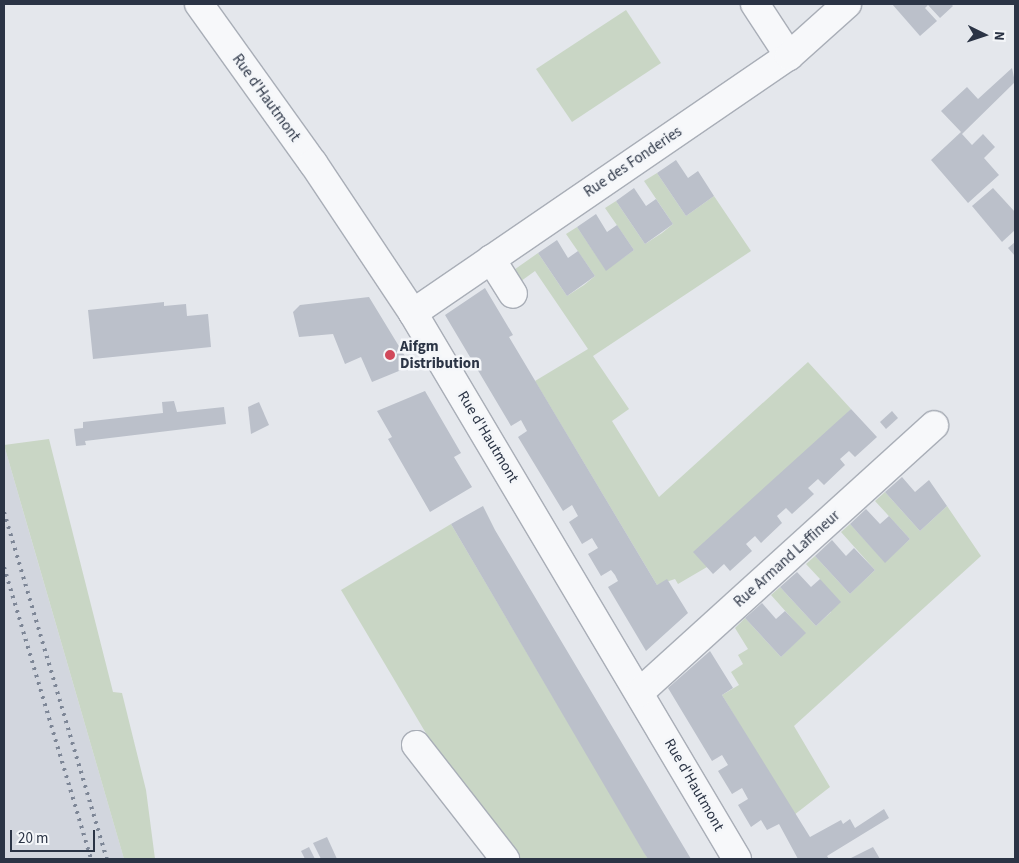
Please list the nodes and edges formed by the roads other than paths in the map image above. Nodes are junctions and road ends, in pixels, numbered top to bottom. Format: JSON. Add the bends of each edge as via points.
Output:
{"nodes":[{"id":1,"x":199,"y":4,"type":"edge"},
{"id":2,"x":754,"y":4,"type":"edge"},
{"id":3,"x":847,"y":4,"type":"edge"},
{"id":4,"x":789,"y":56,"type":"junction"},
{"id":5,"x":491,"y":260,"type":"junction"},
{"id":6,"x":513,"y":294,"type":"dead end"},
{"id":7,"x":413,"y":312,"type":"junction"},
{"id":8,"x":934,"y":425,"type":"dead end"},
{"id":9,"x":640,"y":692,"type":"junction"},
{"id":10,"x":416,"y":745,"type":"dead end"},
{"id":11,"x":505,"y":859,"type":"edge"},
{"id":12,"x":738,"y":859,"type":"edge"}],
"edges":[{"from":1,"to":7,"type":"street","name":"Rue d'Hautmont","via":[[313,163]]},
{"from":2,"to":4,"type":"street"},
{"from":3,"to":4,"type":"street","name":"Rue des Fonderies"},
{"from":4,"to":5,"type":"street","name":"Rue des Fonderies"},
{"from":5,"to":6,"type":"street"},
{"from":5,"to":7,"type":"street","name":"Rue des Fonderies"},
{"from":7,"to":9,"type":"street","name":"Rue d'Hautmont"},
{"from":8,"to":9,"type":"street","name":"Rue Armand Laffineur"},
{"from":9,"to":12,"type":"street","name":"Rue d'Hautmont"},
{"from":10,"to":11,"type":"street"}]}
